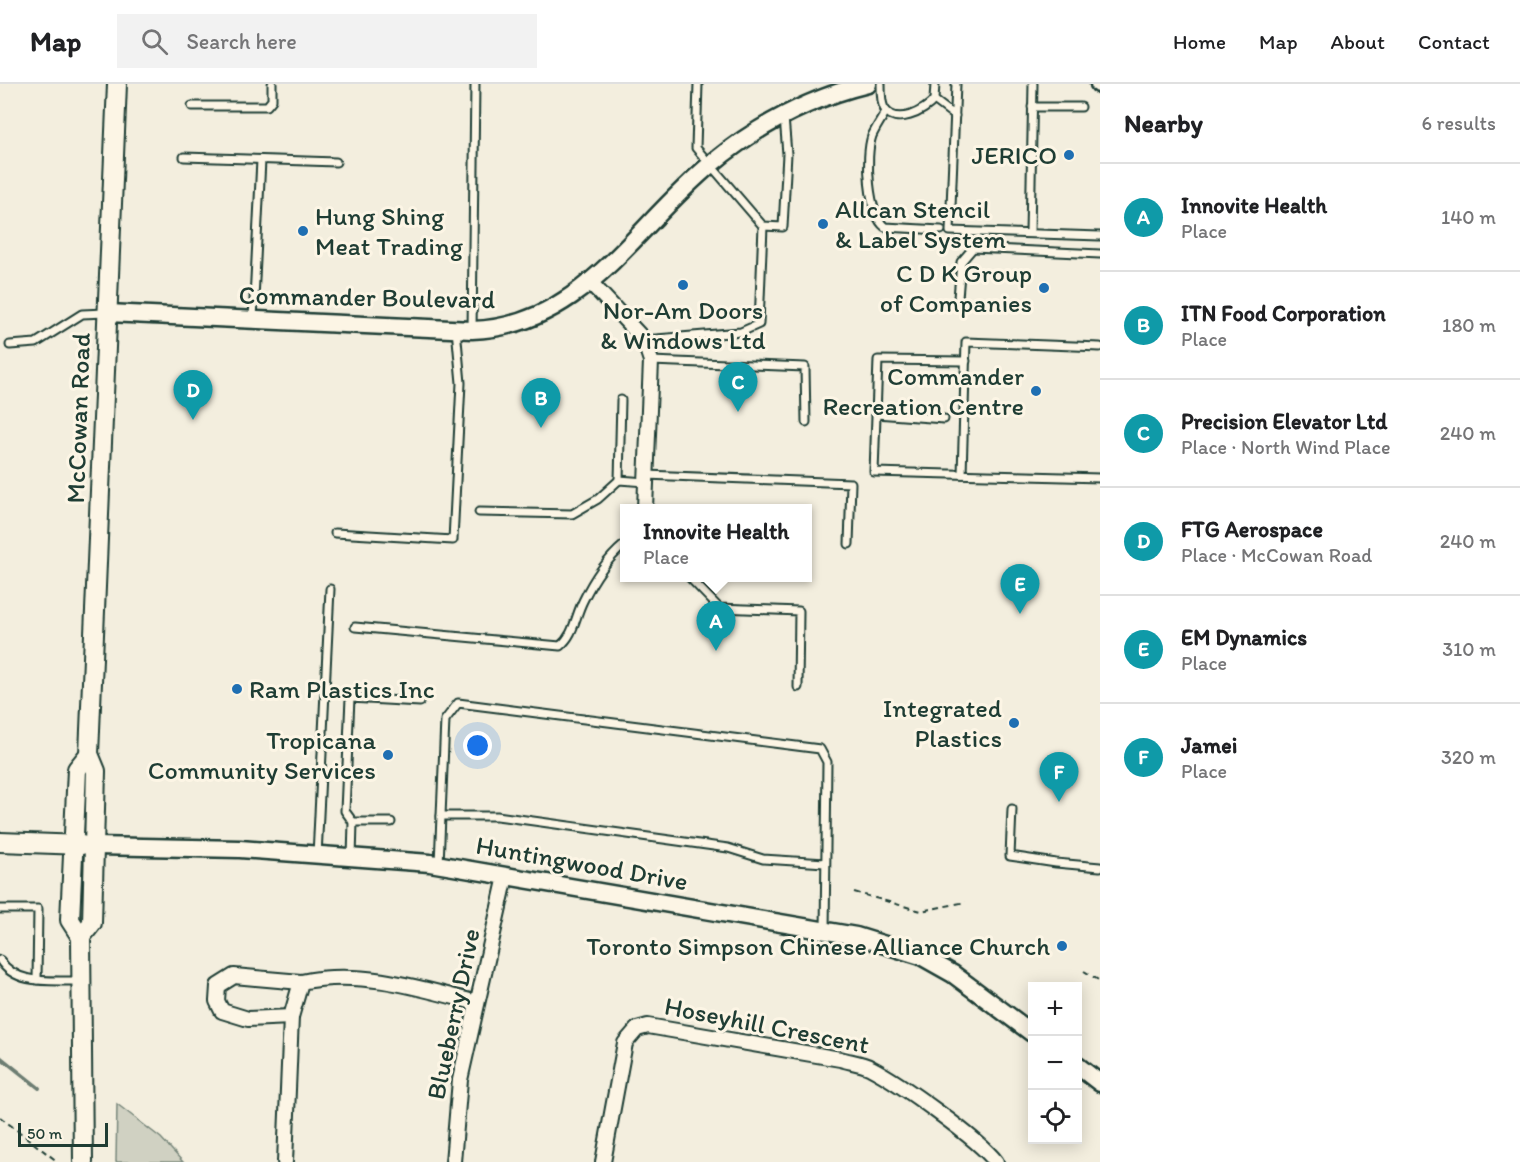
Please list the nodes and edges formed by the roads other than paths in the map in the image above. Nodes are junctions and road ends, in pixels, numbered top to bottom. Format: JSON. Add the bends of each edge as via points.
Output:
{"nodes":[{"id":1,"x":117,"y":84,"type":"edge"},
{"id":2,"x":272,"y":84,"type":"edge"},
{"id":3,"x":475,"y":84,"type":"edge"},
{"id":4,"x":698,"y":84,"type":"edge"},
{"id":5,"x":868,"y":84,"type":"edge"},
{"id":6,"x":881,"y":84,"type":"edge"},
{"id":7,"x":935,"y":84,"type":"edge"},
{"id":8,"x":956,"y":84,"type":"edge"},
{"id":9,"x":1033,"y":84,"type":"edge"},
{"id":10,"x":934,"y":100,"type":"junction"},
{"id":11,"x":192,"y":106,"type":"dead end"},
{"id":12,"x":1032,"y":107,"type":"junction"},
{"id":13,"x":1081,"y":107,"type":"dead end"},
{"id":14,"x":886,"y":111,"type":"junction"},
{"id":15,"x":783,"y":115,"type":"junction"},
{"id":16,"x":955,"y":116,"type":"junction"},
{"id":17,"x":184,"y":157,"type":"dead end"},
{"id":18,"x":261,"y":160,"type":"junction"},
{"id":19,"x":336,"y":162,"type":"dead end"},
{"id":20,"x":710,"y":165,"type":"junction"},
{"id":21,"x":764,"y":226,"type":"junction"},
{"id":22,"x":941,"y":230,"type":"dead end"},
{"id":23,"x":1030,"y":232,"type":"junction"},
{"id":24,"x":1100,"y":236,"type":"edge"},
{"id":25,"x":1100,"y":254,"type":"edge"},
{"id":26,"x":590,"y":282,"type":"junction"},
{"id":27,"x":958,"y":298,"type":"dead end"},
{"id":28,"x":108,"y":313,"type":"junction"},
{"id":29,"x":254,"y":320,"type":"junction"},
{"id":30,"x":464,"y":329,"type":"junction"},
{"id":31,"x":644,"y":340,"type":"junction"},
{"id":32,"x":10,"y":345,"type":"dead end"},
{"id":33,"x":1100,"y":347,"type":"edge"},
{"id":34,"x":651,"y":361,"type":"junction"},
{"id":35,"x":966,"y":362,"type":"junction"},
{"id":36,"x":621,"y":400,"type":"dead end"},
{"id":37,"x":876,"y":414,"type":"junction"},
{"id":38,"x":944,"y":418,"type":"dead end"},
{"id":39,"x":806,"y":422,"type":"dead end"},
{"id":40,"x":962,"y":474,"type":"junction"},
{"id":41,"x":646,"y":478,"type":"junction"},
{"id":42,"x":1100,"y":478,"type":"edge"},
{"id":43,"x":619,"y":480,"type":"junction"},
{"id":44,"x":645,"y":504,"type":"edge"},
{"id":45,"x":479,"y":512,"type":"dead end"},
{"id":46,"x":335,"y":533,"type":"dead end"},
{"id":47,"x":849,"y":544,"type":"dead end"},
{"id":48,"x":620,"y":548,"type":"edge"},
{"id":49,"x":694,"y":582,"type":"edge"},
{"id":50,"x":330,"y":589,"type":"dead end"},
{"id":51,"x":354,"y":627,"type":"dead end"},
{"id":52,"x":798,"y":687,"type":"dead end"},
{"id":53,"x":420,"y":702,"type":"dead end"},
{"id":54,"x":89,"y":754,"type":"junction"},
{"id":55,"x":1012,"y":809,"type":"dead end"},
{"id":56,"x":441,"y":816,"type":"junction"},
{"id":57,"x":353,"y":822,"type":"junction"},
{"id":58,"x":391,"y":822,"type":"dead end"},
{"id":59,"x":0,"y":842,"type":"edge"},
{"id":60,"x":72,"y":845,"type":"junction"},
{"id":61,"x":95,"y":846,"type":"junction"},
{"id":62,"x":317,"y":856,"type":"junction"},
{"id":63,"x":352,"y":858,"type":"junction"},
{"id":64,"x":825,"y":863,"type":"junction"},
{"id":65,"x":439,"y":864,"type":"junction"},
{"id":66,"x":1100,"y":867,"type":"edge"},
{"id":67,"x":506,"y":876,"type":"junction"},
{"id":68,"x":0,"y":909,"type":"edge"},
{"id":69,"x":825,"y":931,"type":"junction"},
{"id":70,"x":81,"y":937,"type":"junction"},
{"id":71,"x":0,"y":960,"type":"edge"},
{"id":72,"x":37,"y":980,"type":"junction"},
{"id":73,"x":81,"y":981,"type":"junction"},
{"id":74,"x":301,"y":982,"type":"junction"},
{"id":75,"x":477,"y":1003,"type":"junction"},
{"id":76,"x":291,"y":1017,"type":"junction"},
{"id":77,"x":1028,"y":1030,"type":"edge"},
{"id":78,"x":1082,"y":1068,"type":"edge"},
{"id":79,"x":1097,"y":1075,"type":"edge"},
{"id":80,"x":83,"y":1162,"type":"edge"},
{"id":81,"x":285,"y":1162,"type":"edge"},
{"id":82,"x":453,"y":1162,"type":"edge"},
{"id":83,"x":603,"y":1162,"type":"edge"},
{"id":84,"x":996,"y":1162,"type":"edge"}],
"edges":[{"from":1,"to":28,"type":"main road","name":"McCowan Road"},
{"from":2,"to":11,"type":"lane","via":[[272,100],[267,106]]},
{"from":3,"to":30,"type":"lane"},
{"from":4,"to":20,"type":"lane","via":[[696,148]]},
{"from":5,"to":15,"type":"street","name":"Commander Boulevard","via":[[836,91]]},
{"from":6,"to":14,"type":"lane"},
{"from":7,"to":10,"type":"lane"},
{"from":8,"to":16,"type":"lane"},
{"from":9,"to":12,"type":"lane"},
{"from":10,"to":14,"type":"lane","via":[[917,114]]},
{"from":10,"to":16,"type":"lane"},
{"from":12,"to":13,"type":"lane"},
{"from":12,"to":23,"type":"lane"},
{"from":14,"to":22,"type":"lane","via":[[872,138],[874,214],[885,227]]},
{"from":15,"to":20,"type":"street","name":"Commander Boulevard"},
{"from":15,"to":21,"type":"lane","via":[[788,154],[783,227]]},
{"from":16,"to":23,"type":"lane","via":[[950,231]]},
{"from":17,"to":18,"type":"lane"},
{"from":18,"to":19,"type":"lane"},
{"from":18,"to":29,"type":"lane"},
{"from":20,"to":21,"type":"lane"},
{"from":20,"to":26,"type":"street","name":"Commander Boulevard"},
{"from":21,"to":31,"type":"lane","via":[[759,324],[741,332]]},
{"from":23,"to":24,"type":"lane"},
{"from":25,"to":27,"type":"lane","via":[[972,248],[961,262]]},
{"from":26,"to":30,"type":"street","name":"Commander Boulevard","via":[[564,303],[526,321],[489,329]]},
{"from":26,"to":31,"type":"street"},
{"from":28,"to":29,"type":"street","name":"Commander Boulevard"},
{"from":28,"to":32,"type":"lane","via":[[82,314],[36,343]]},
{"from":28,"to":54,"type":"main road","name":"McCowan Road"},
{"from":29,"to":30,"type":"street","name":"Commander Boulevard"},
{"from":30,"to":46,"type":"lane","via":[[453,540]]},
{"from":31,"to":34,"type":"street"},
{"from":33,"to":35,"type":"lane","via":[[966,342]]},
{"from":34,"to":39,"type":"lane","via":[[805,367]]},
{"from":34,"to":41,"type":"street"},
{"from":35,"to":37,"type":"lane","via":[[878,360]]},
{"from":35,"to":40,"type":"lane"},
{"from":36,"to":43,"type":"lane"},
{"from":37,"to":38,"type":"lane"},
{"from":37,"to":40,"type":"lane","via":[[874,472]]},
{"from":40,"to":42,"type":"lane"},
{"from":41,"to":43,"type":"lane"},
{"from":41,"to":44,"type":"street"},
{"from":41,"to":47,"type":"lane","via":[[851,483]]},
{"from":43,"to":45,"type":"lane","via":[[598,499],[572,514]]},
{"from":48,"to":51,"type":"lane","via":[[608,558],[583,601],[568,640],[560,646]]},
{"from":49,"to":52,"type":"lane","via":[[719,608],[799,611]]},
{"from":50,"to":62,"type":"lane"},
{"from":53,"to":57,"type":"lane","via":[[350,698],[345,812]]},
{"from":54,"to":60,"type":"main road","name":"McCowan Road","via":[[77,769]]},
{"from":54,"to":61,"type":"main road","name":"McCowan Road","via":[[96,771]]},
{"from":55,"to":66,"type":"lane","via":[[1010,856]]},
{"from":56,"to":64,"type":"lane","via":[[497,816],[728,848],[763,859]]},
{"from":56,"to":64,"type":"lane","via":[[445,720],[458,703],[820,749],[827,762]]},
{"from":56,"to":65,"type":"lane"},
{"from":57,"to":58,"type":"lane"},
{"from":57,"to":63,"type":"lane"},
{"from":59,"to":60,"type":"main road"},
{"from":60,"to":61,"type":"main road"},
{"from":60,"to":70,"type":"main road","name":"McCowan Road","via":[[70,920]]},
{"from":61,"to":62,"type":"street","name":"Huntingwood Drive","via":[[240,849]]},
{"from":61,"to":70,"type":"main road","name":"McCowan Road","via":[[92,923]]},
{"from":62,"to":63,"type":"street","name":"Huntingwood Drive"},
{"from":63,"to":65,"type":"street","name":"Huntingwood Drive"},
{"from":64,"to":69,"type":"lane"},
{"from":65,"to":67,"type":"street","name":"Huntingwood Drive"},
{"from":67,"to":69,"type":"street","name":"Huntingwood Drive"},
{"from":67,"to":75,"type":"street","name":"Blueberry Drive"},
{"from":68,"to":72,"type":"lane","via":[[38,909]]},
{"from":69,"to":77,"type":"street","name":"Huntingwood Drive","via":[[921,956],[953,974]]},
{"from":70,"to":73,"type":"main road","name":"McCowan Road"},
{"from":71,"to":72,"type":"lane","via":[[7,971]]},
{"from":72,"to":73,"type":"lane"},
{"from":73,"to":80,"type":"main road","name":"McCowan Road"},
{"from":74,"to":75,"type":"street","via":[[320,978],[378,979]]},
{"from":74,"to":76,"type":"street"},
{"from":74,"to":76,"type":"street","via":[[234,976],[218,986],[217,1001],[222,1011],[248,1018]]},
{"from":75,"to":82,"type":"street","name":"Blueberry Drive","via":[[460,1080]]},
{"from":76,"to":81,"type":"street"},
{"from":78,"to":79,"type":"street"},
{"from":83,"to":84,"type":"street","name":"Hoseyhill Crescent","via":[[626,1043],[637,1029],[648,1026],[868,1067],[964,1134]]}]}
